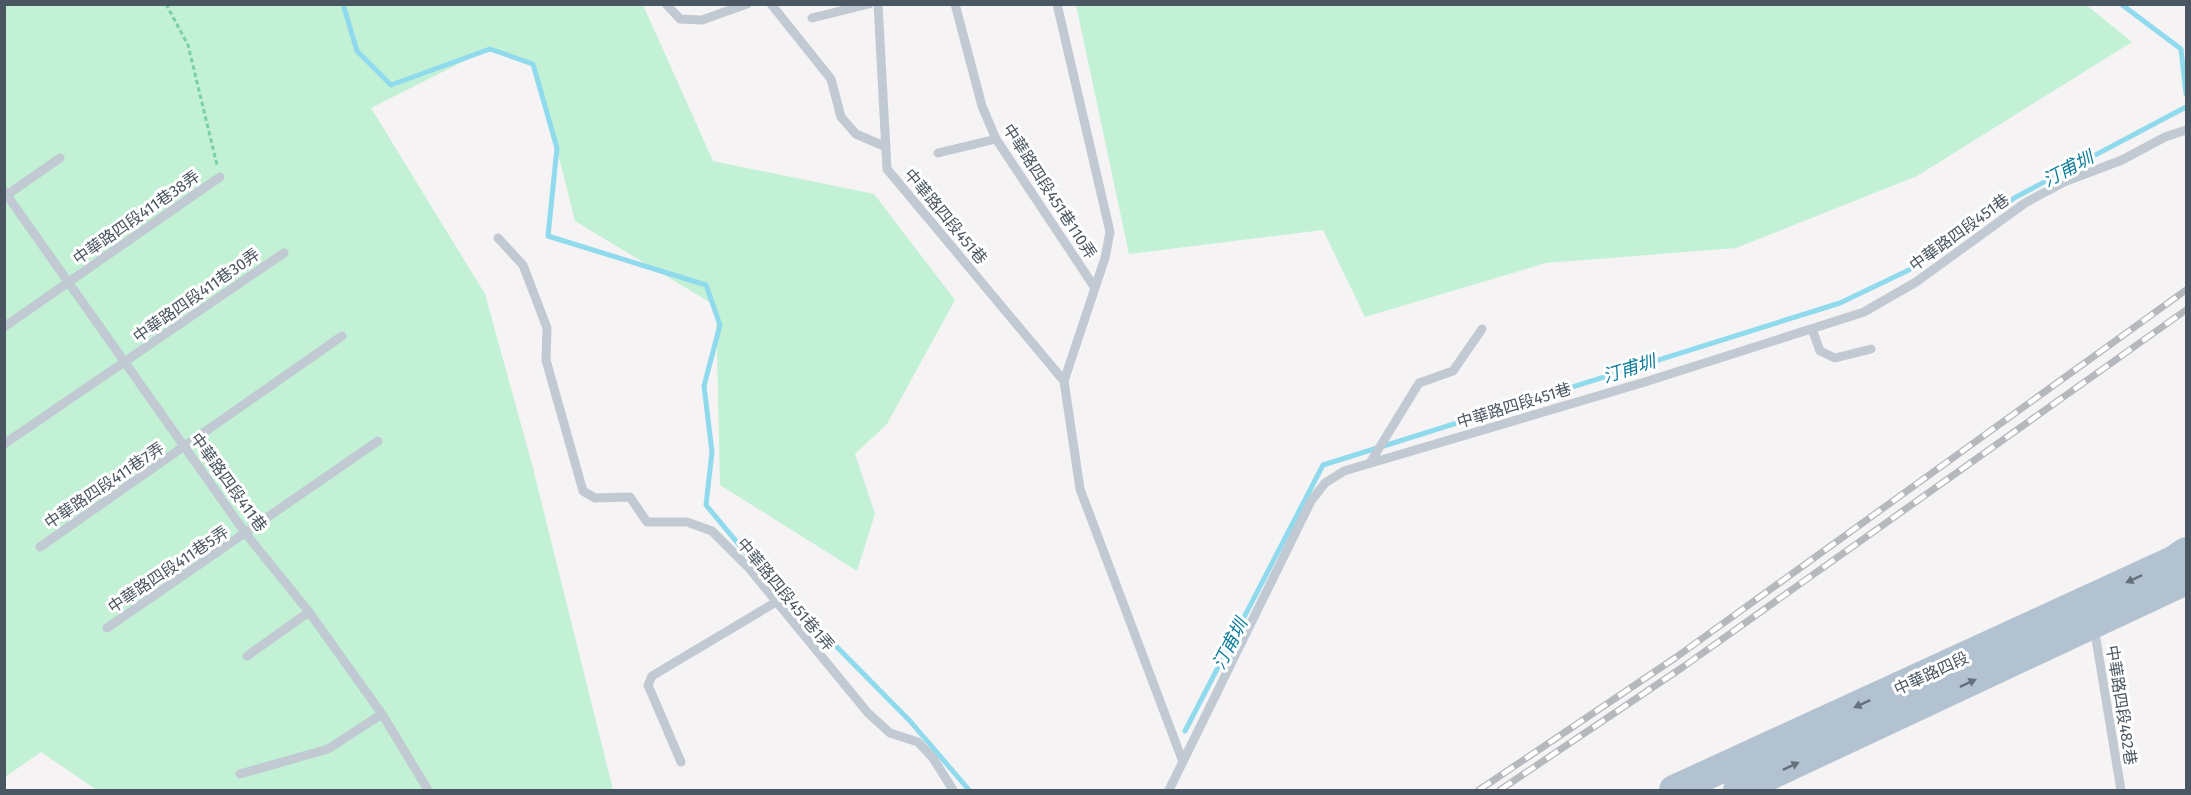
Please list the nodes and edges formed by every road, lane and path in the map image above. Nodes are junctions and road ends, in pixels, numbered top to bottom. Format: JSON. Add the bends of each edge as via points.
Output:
{"nodes":[{"id":1,"x":166,"y":4,"type":"edge"},
{"id":2,"x":666,"y":4,"type":"edge"},
{"id":3,"x":747,"y":4,"type":"edge"},
{"id":4,"x":771,"y":4,"type":"edge"},
{"id":5,"x":869,"y":4,"type":"edge"},
{"id":6,"x":878,"y":4,"type":"edge"},
{"id":7,"x":955,"y":4,"type":"edge"},
{"id":8,"x":1057,"y":4,"type":"edge"},
{"id":9,"x":812,"y":18,"type":"dead end"},
{"id":10,"x":2183,"y":131,"type":"edge"},
{"id":11,"x":996,"y":139,"type":"junction"},
{"id":12,"x":886,"y":147,"type":"junction"},
{"id":13,"x":938,"y":153,"type":"dead end"},
{"id":14,"x":60,"y":158,"type":"dead end"},
{"id":15,"x":220,"y":177,"type":"joint"},
{"id":16,"x":5,"y":194,"type":"edge"},
{"id":17,"x":498,"y":238,"type":"dead end"},
{"id":18,"x":284,"y":252,"type":"dead end"},
{"id":19,"x":70,"y":282,"type":"junction"},
{"id":20,"x":1095,"y":288,"type":"junction"},
{"id":21,"x":4,"y":327,"type":"edge"},
{"id":22,"x":1482,"y":329,"type":"dead end"},
{"id":23,"x":1812,"y":329,"type":"junction"},
{"id":24,"x":342,"y":336,"type":"dead end"},
{"id":25,"x":1871,"y":349,"type":"dead end"},
{"id":26,"x":125,"y":362,"type":"junction"},
{"id":27,"x":1064,"y":381,"type":"junction"},
{"id":28,"x":378,"y":441,"type":"dead end"},
{"id":29,"x":4,"y":444,"type":"edge"},
{"id":30,"x":185,"y":448,"type":"junction"},
{"id":31,"x":1370,"y":463,"type":"junction"},
{"id":32,"x":246,"y":534,"type":"junction"},
{"id":33,"x":40,"y":547,"type":"dead end"},
{"id":34,"x":2187,"y":552,"type":"edge"},
{"id":35,"x":2187,"y":580,"type":"edge"},
{"id":36,"x":776,"y":602,"type":"junction"},
{"id":37,"x":309,"y":612,"type":"junction"},
{"id":38,"x":2093,"y":625,"type":"junction"},
{"id":39,"x":107,"y":628,"type":"dead end"},
{"id":40,"x":247,"y":656,"type":"dead end"},
{"id":41,"x":382,"y":714,"type":"junction"},
{"id":42,"x":681,"y":762,"type":"dead end"},
{"id":43,"x":1183,"y":762,"type":"junction"},
{"id":44,"x":240,"y":774,"type":"dead end"},
{"id":45,"x":428,"y":790,"type":"edge"},
{"id":46,"x":953,"y":790,"type":"edge"},
{"id":47,"x":1169,"y":790,"type":"edge"},
{"id":48,"x":1674,"y":790,"type":"edge"},
{"id":49,"x":1738,"y":790,"type":"edge"},
{"id":50,"x":2121,"y":790,"type":"edge"}],
"edges":[{"from":1,"to":15,"type":"path","via":[[188,45]]},
{"from":2,"to":3,"type":"lane","via":[[680,19],[702,20]]},
{"from":4,"to":12,"type":"lane","via":[[831,79],[841,117],[856,134]]},
{"from":5,"to":9,"type":"lane"},
{"from":6,"to":12,"type":"lane","name":"中華路四段451巷"},
{"from":7,"to":11,"type":"lane","name":"中華路四段451巷110弄","via":[[982,106]]},
{"from":8,"to":20,"type":"lane","via":[[1110,232]]},
{"from":10,"to":23,"type":"lane","name":"中華路四段451巷","via":[[2064,182],[1916,282],[1864,312]]},
{"from":11,"to":13,"type":"lane"},
{"from":11,"to":20,"type":"lane","name":"中華路四段451巷110弄"},
{"from":12,"to":27,"type":"lane","name":"中華路四段451巷","via":[[887,169]]},
{"from":14,"to":16,"type":"lane"},
{"from":15,"to":19,"type":"lane","name":"中華路四段411巷38弄"},
{"from":16,"to":19,"type":"lane","name":"中華路四段411巷"},
{"from":17,"to":36,"type":"lane","name":"中華路四段451巷1弄","via":[[523,265],[547,328],[546,360],[583,491],[595,498],[630,497],[647,522],[687,522],[712,531]]},
{"from":18,"to":26,"type":"lane","name":"中華路四段411巷30弄"},
{"from":19,"to":21,"type":"lane","name":"中華路四段411巷38弄"},
{"from":19,"to":26,"type":"lane","name":"中華路四段411巷"},
{"from":20,"to":27,"type":"lane"},
{"from":22,"to":31,"type":"lane","via":[[1453,371],[1419,383]]},
{"from":23,"to":25,"type":"lane","via":[[1820,351],[1835,358]]},
{"from":23,"to":31,"type":"lane","name":"中華路四段451巷"},
{"from":24,"to":30,"type":"lane","name":"中華路四段411巷7弄"},
{"from":26,"to":29,"type":"lane","name":"中華路四段411巷30弄"},
{"from":26,"to":30,"type":"lane","name":"中華路四段411巷"},
{"from":27,"to":43,"type":"lane","via":[[1080,489]]},
{"from":28,"to":32,"type":"lane","name":"中華路四段411巷5弄"},
{"from":30,"to":32,"type":"lane","name":"中華路四段411巷"},
{"from":30,"to":33,"type":"lane","name":"中華路四段411巷7弄"},
{"from":31,"to":43,"type":"lane","name":"中華路四段451巷","via":[[1344,471],[1324,483],[1311,501]]},
{"from":32,"to":37,"type":"lane","name":"中華路四段411巷"},
{"from":32,"to":39,"type":"lane","name":"中華路四段411巷5弄"},
{"from":34,"to":48,"type":"main road","name":"中華路四段","one_way":true},
{"from":35,"to":38,"type":"main road","name":"中華路四段"},
{"from":36,"to":42,"type":"lane","via":[[652,676],[648,685]]},
{"from":36,"to":46,"type":"lane","name":"中華路四段451巷1弄","via":[[868,713],[890,733],[918,742]]},
{"from":37,"to":40,"type":"lane"},
{"from":37,"to":41,"type":"lane","name":"中華路四段411巷"},
{"from":49,"to":38,"type":"main road","name":"中華路四段","one_way":true},
{"from":38,"to":50,"type":"lane","name":"中華路四段482巷"},
{"from":41,"to":44,"type":"lane","via":[[328,749]]},
{"from":41,"to":45,"type":"lane","name":"中華路四段411巷"},
{"from":43,"to":47,"type":"lane","name":"中華路四段451巷"}]}
